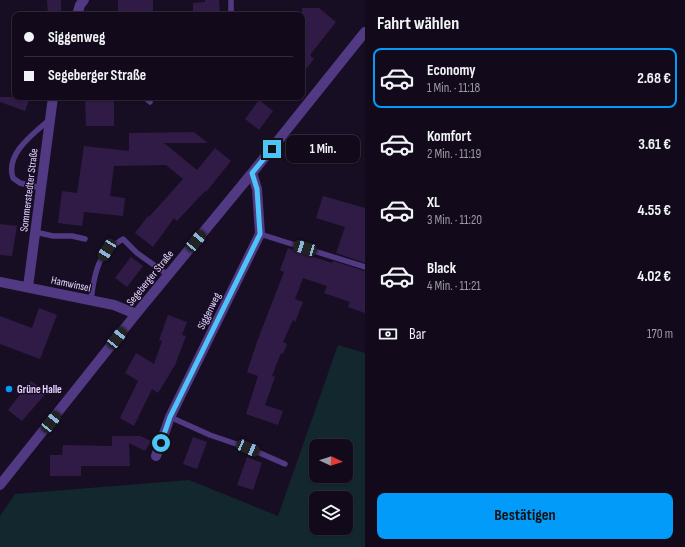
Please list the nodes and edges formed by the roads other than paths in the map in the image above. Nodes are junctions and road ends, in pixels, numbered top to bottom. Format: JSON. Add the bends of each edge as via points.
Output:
{"nodes":[{"id":1,"x":231,"y":0,"type":"edge"},
{"id":2,"x":231,"y":12,"type":"edge"},
{"id":3,"x":363,"y":37,"type":"edge"},
{"id":4,"x":53,"y":100,"type":"edge"},
{"id":5,"x":148,"y":100,"type":"edge"},
{"id":6,"x":150,"y":102,"type":"dead end"},
{"id":7,"x":50,"y":119,"type":"junction"},
{"id":8,"x":252,"y":173,"type":"junction"},
{"id":9,"x":41,"y":188,"type":"junction"},
{"id":10,"x":35,"y":232,"type":"junction"},
{"id":11,"x":260,"y":234,"type":"junction"},
{"id":12,"x":84,"y":239,"type":"dead end"},
{"id":13,"x":365,"y":267,"type":"edge"},
{"id":14,"x":168,"y":275,"type":"junction"},
{"id":15,"x":0,"y":282,"type":"edge"},
{"id":16,"x":28,"y":287,"type":"junction"},
{"id":17,"x":91,"y":300,"type":"junction"},
{"id":18,"x":136,"y":314,"type":"junction"},
{"id":19,"x":170,"y":417,"type":"junction"},
{"id":20,"x":156,"y":456,"type":"dead end"},
{"id":21,"x":285,"y":464,"type":"dead end"},
{"id":22,"x":0,"y":485,"type":"edge"}],
"edges":[{"from":1,"to":2,"type":"lane"},
{"from":3,"to":8,"type":"street","name":"Segeberger Straße"},
{"from":4,"to":7,"type":"street","name":"Sommerstedter Straße"},
{"from":5,"to":6,"type":"lane"},
{"from":7,"to":9,"type":"street","name":"Sommerstedter Straße"},
{"from":7,"to":9,"type":"lane","via":[[27,138],[18,150],[11,167],[13,178],[20,184]]},
{"from":8,"to":11,"type":"street","via":[[257,189]]},
{"from":8,"to":14,"type":"street","name":"Segeberger Straße"},
{"from":9,"to":10,"type":"street","name":"Sommerstedter Straße"},
{"from":10,"to":12,"type":"lane"},
{"from":10,"to":16,"type":"street","name":"Sommerstedter Straße"},
{"from":11,"to":13,"type":"lane"},
{"from":11,"to":19,"type":"street","name":"Siggenweg"},
{"from":14,"to":17,"type":"lane","via":[[137,253],[123,239],[107,250],[100,262]]},
{"from":14,"to":18,"type":"street","name":"Segeberger Straße"},
{"from":15,"to":16,"type":"street","name":"Hamwinsel"},
{"from":16,"to":17,"type":"street","name":"Hamwinsel"},
{"from":17,"to":18,"type":"street","name":"Hamwinsel","via":[[114,305]]},
{"from":18,"to":22,"type":"street","name":"Segeberger Straße"},
{"from":19,"to":20,"type":"street","name":"Siggenweg"},
{"from":19,"to":21,"type":"lane"}]}
